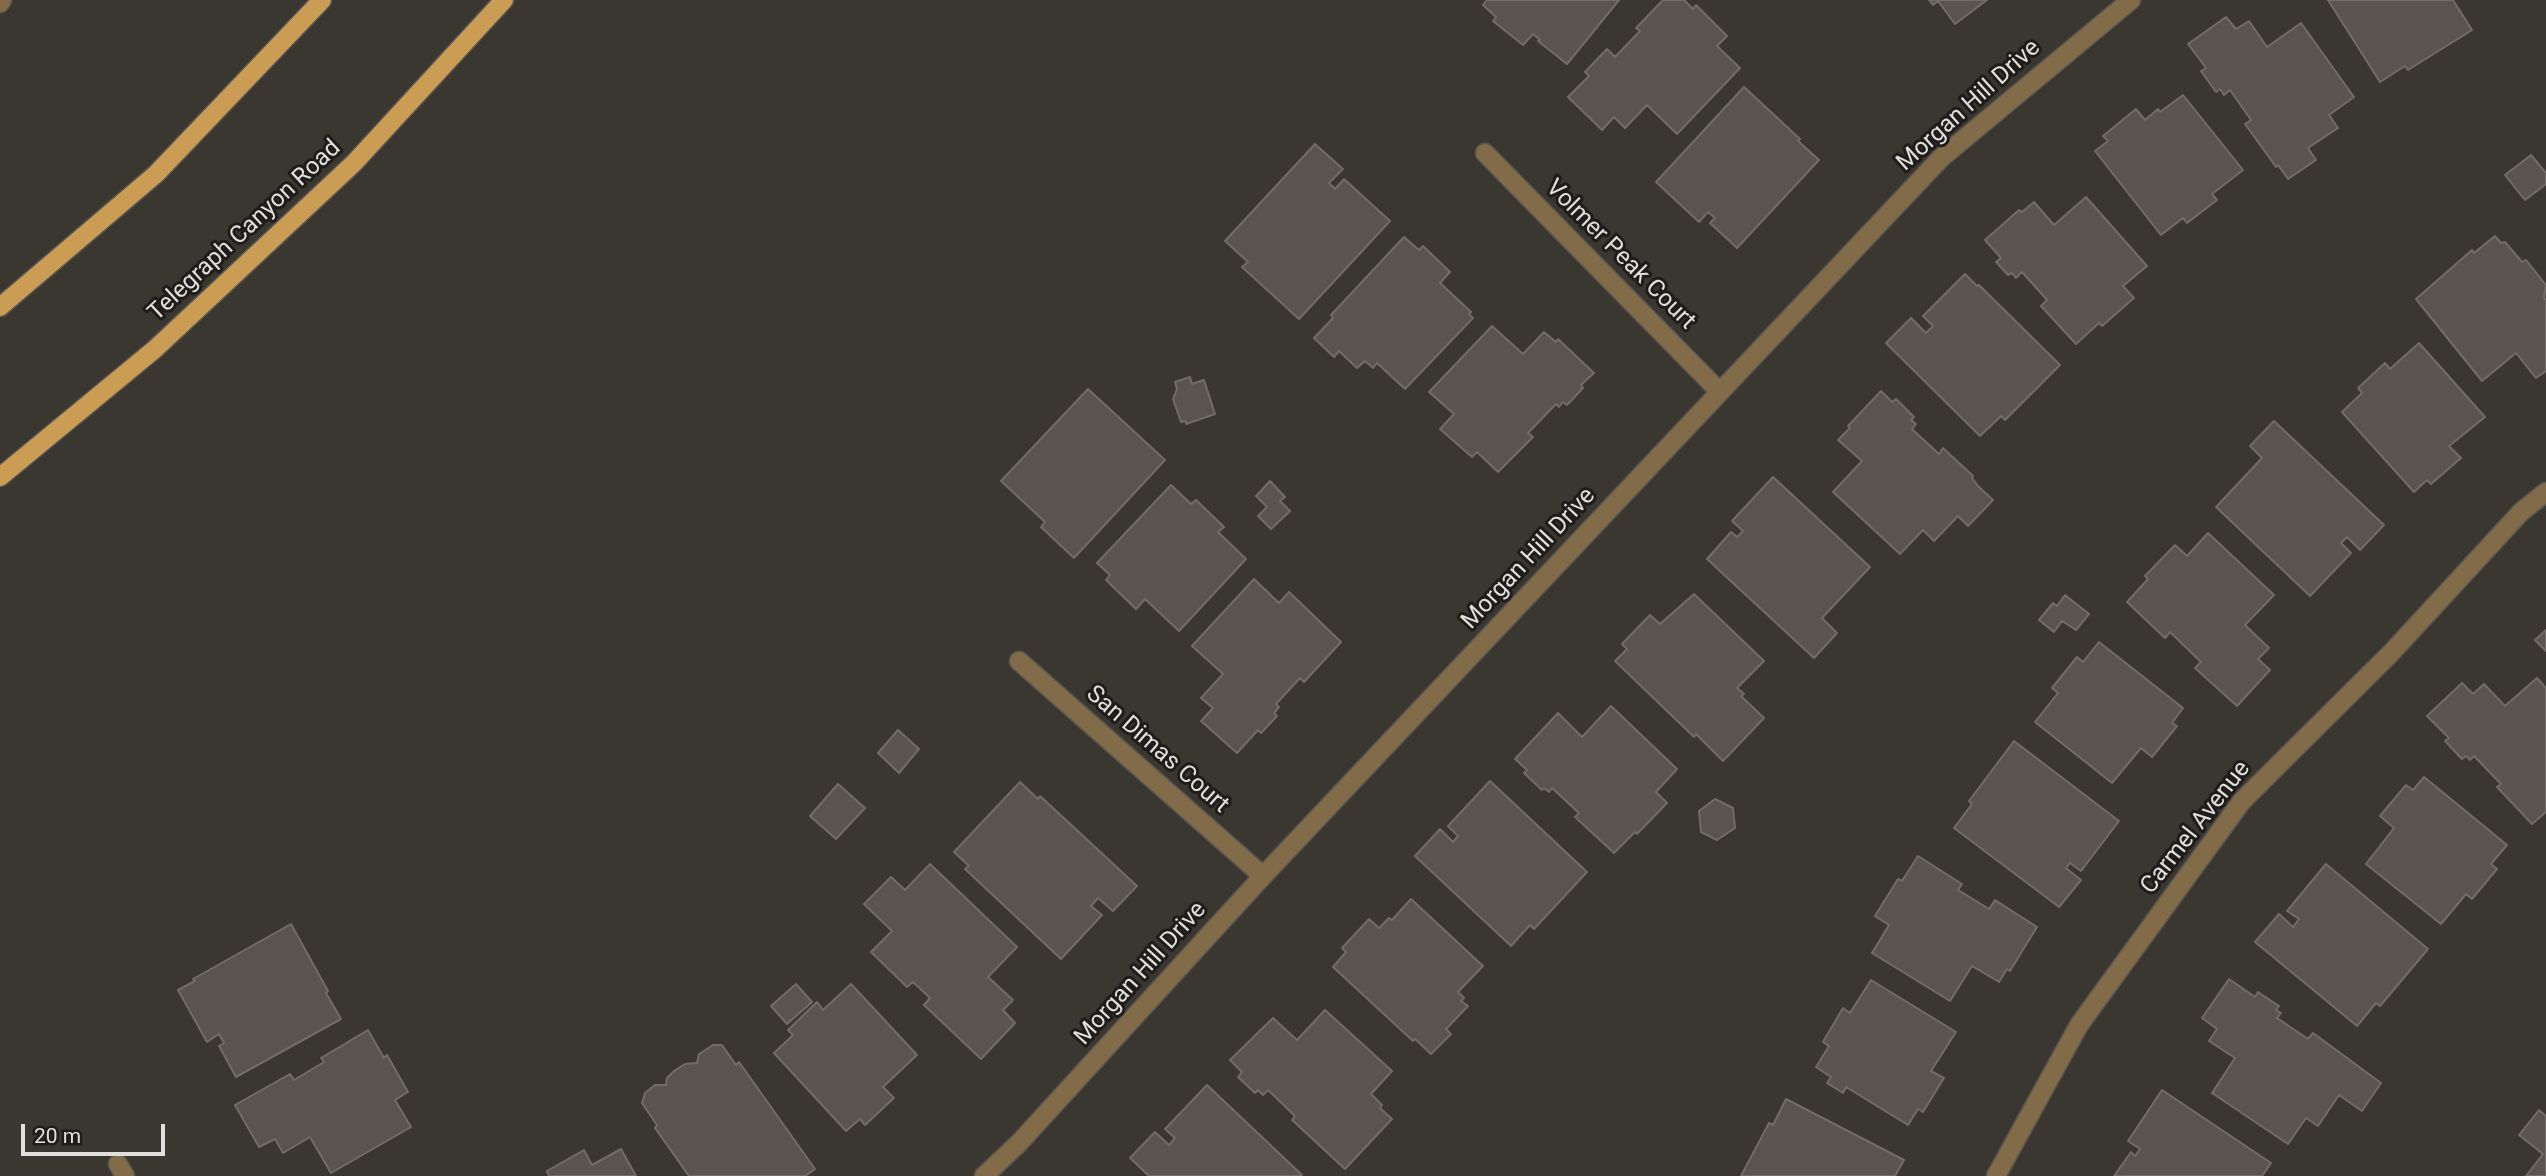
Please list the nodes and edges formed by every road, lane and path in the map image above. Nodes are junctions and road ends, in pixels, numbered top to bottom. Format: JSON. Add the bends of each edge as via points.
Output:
{"nodes":[{"id":1,"x":321,"y":0,"type":"edge"},
{"id":2,"x":504,"y":0,"type":"edge"},
{"id":3,"x":2132,"y":0,"type":"edge"},
{"id":4,"x":1485,"y":153,"type":"dead end"},
{"id":5,"x":0,"y":307,"type":"edge"},
{"id":6,"x":1720,"y":392,"type":"junction"},
{"id":7,"x":0,"y":477,"type":"edge"},
{"id":8,"x":2546,"y":492,"type":"edge"},
{"id":9,"x":1019,"y":661,"type":"dead end"},
{"id":10,"x":1263,"y":876,"type":"junction"},
{"id":11,"x":984,"y":1176,"type":"edge"},
{"id":12,"x":1996,"y":1176,"type":"edge"}],
"edges":[{"from":1,"to":5,"type":"main road","via":[[156,174]]},
{"from":2,"to":7,"type":"main road","name":"Telegraph Canyon Road","via":[[354,163],[155,349]]},
{"from":3,"to":6,"type":"street","name":"Morgan Hill Drive","via":[[1941,158]]},
{"from":4,"to":6,"type":"street","name":"Volmer Peak Court"},
{"from":6,"to":10,"type":"street","name":"Morgan Hill Drive"},
{"from":8,"to":12,"type":"street","name":"Carmel Avenue","via":[[2521,512],[2391,653],[2242,801],[2079,1025]]},
{"from":9,"to":10,"type":"street","name":"San Dimas Court"},
{"from":10,"to":11,"type":"street","name":"Morgan Hill Drive"}]}
